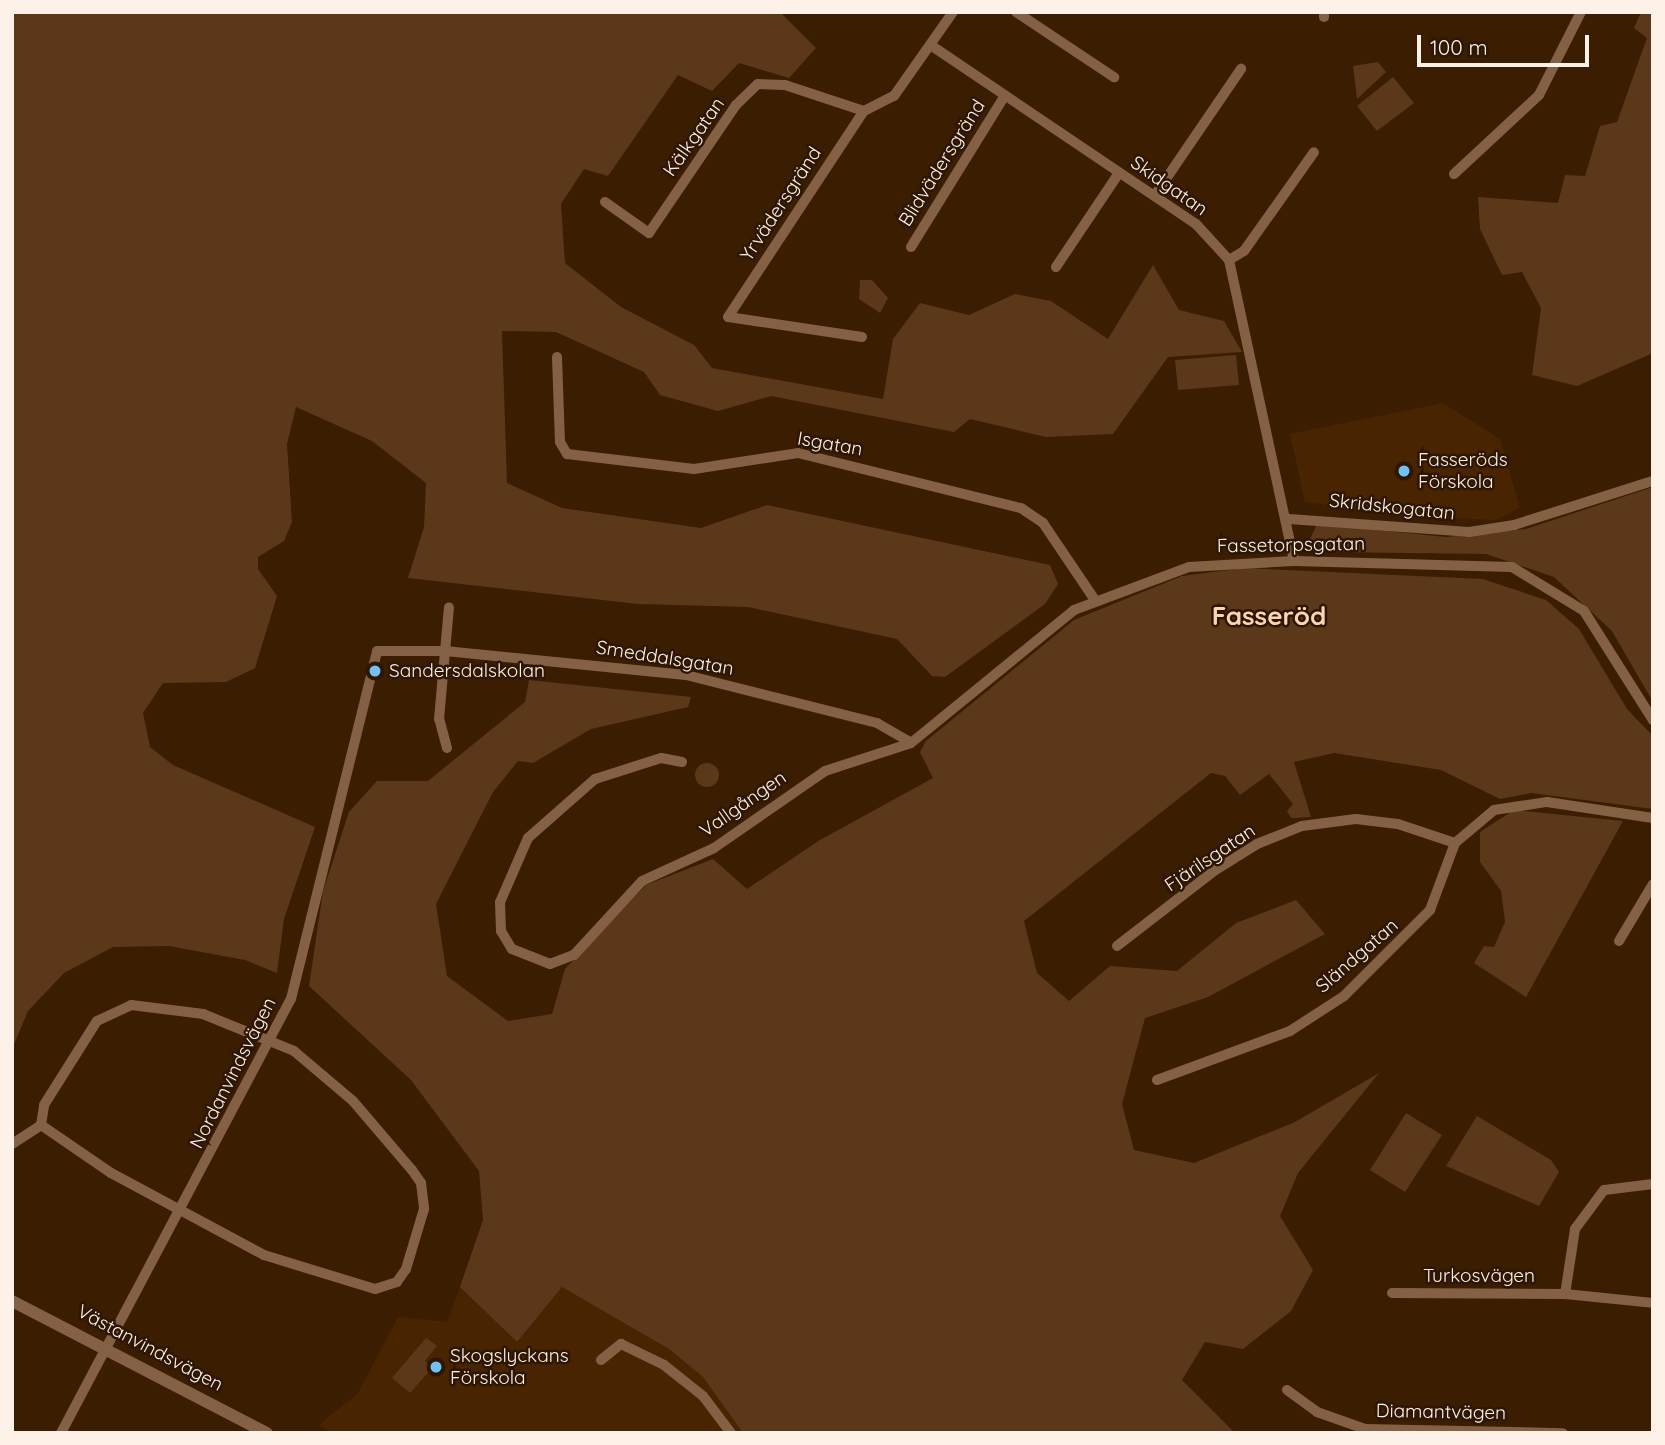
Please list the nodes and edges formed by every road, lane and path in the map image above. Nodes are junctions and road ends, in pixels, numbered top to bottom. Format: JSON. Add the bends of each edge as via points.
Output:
{"nodes":[{"id":1,"x":953,"y":12,"type":"edge"},
{"id":2,"x":1016,"y":12,"type":"edge"},
{"id":3,"x":1581,"y":12,"type":"edge"},
{"id":4,"x":932,"y":46,"type":"junction"},
{"id":5,"x":1241,"y":69,"type":"dead end"},
{"id":6,"x":1114,"y":77,"type":"dead end"},
{"id":7,"x":1004,"y":97,"type":"junction"},
{"id":8,"x":864,"y":110,"type":"junction"},
{"id":9,"x":1314,"y":152,"type":"dead end"},
{"id":10,"x":1119,"y":173,"type":"junction"},
{"id":11,"x":1454,"y":174,"type":"dead end"},
{"id":12,"x":1155,"y":195,"type":"junction"},
{"id":13,"x":605,"y":202,"type":"dead end"},
{"id":14,"x":911,"y":247,"type":"dead end"},
{"id":15,"x":1229,"y":260,"type":"junction"},
{"id":16,"x":1056,"y":267,"type":"dead end"},
{"id":17,"x":862,"y":337,"type":"dead end"},
{"id":18,"x":556,"y":357,"type":"dead end"},
{"id":19,"x":1653,"y":481,"type":"edge"},
{"id":20,"x":1289,"y":519,"type":"junction"},
{"id":21,"x":1294,"y":561,"type":"junction"},
{"id":22,"x":1095,"y":600,"type":"junction"},
{"id":23,"x":449,"y":607,"type":"dead end"},
{"id":24,"x":445,"y":651,"type":"junction"},
{"id":25,"x":378,"y":656,"type":"joint"},
{"id":26,"x":1653,"y":720,"type":"edge"},
{"id":27,"x":911,"y":743,"type":"junction"},
{"id":28,"x":447,"y":748,"type":"dead end"},
{"id":29,"x":682,"y":762,"type":"dead end"},
{"id":30,"x":1653,"y":818,"type":"edge"},
{"id":31,"x":1455,"y":843,"type":"junction"},
{"id":32,"x":1653,"y":884,"type":"edge"},
{"id":33,"x":1619,"y":941,"type":"dead end"},
{"id":34,"x":1116,"y":946,"type":"dead end"},
{"id":35,"x":272,"y":1040,"type":"junction"},
{"id":36,"x":1157,"y":1080,"type":"dead end"},
{"id":37,"x":41,"y":1125,"type":"junction"},
{"id":38,"x":12,"y":1144,"type":"edge"},
{"id":39,"x":1653,"y":1184,"type":"edge"},
{"id":40,"x":181,"y":1210,"type":"junction"},
{"id":41,"x":1392,"y":1293,"type":"dead end"},
{"id":42,"x":1565,"y":1294,"type":"junction"},
{"id":43,"x":12,"y":1301,"type":"edge"},
{"id":44,"x":1653,"y":1303,"type":"edge"},
{"id":45,"x":108,"y":1347,"type":"junction"},
{"id":46,"x":601,"y":1360,"type":"dead end"},
{"id":47,"x":1287,"y":1390,"type":"dead end"},
{"id":48,"x":61,"y":1433,"type":"edge"},
{"id":49,"x":267,"y":1433,"type":"edge"},
{"id":50,"x":731,"y":1433,"type":"edge"},
{"id":51,"x":1563,"y":1433,"type":"edge"}],
"edges":[{"from":1,"to":4,"type":"street"},
{"from":2,"to":6,"type":"street"},
{"from":3,"to":11,"type":"street","via":[[1539,95]]},
{"from":4,"to":7,"type":"street","name":"Skidgatan"},
{"from":4,"to":8,"type":"street","via":[[894,96]]},
{"from":5,"to":12,"type":"street"},
{"from":7,"to":10,"type":"street","name":"Skidgatan"},
{"from":7,"to":14,"type":"street","name":"Blidvädersgränd"},
{"from":8,"to":13,"type":"street","name":"Kälkgatan","via":[[785,85],[758,84],[736,105],[649,233]]},
{"from":8,"to":17,"type":"street","name":"Yrvädersgränd","via":[[728,317]]},
{"from":9,"to":15,"type":"street","via":[[1244,251]]},
{"from":10,"to":12,"type":"street","name":"Skidgatan"},
{"from":10,"to":16,"type":"street"},
{"from":12,"to":15,"type":"street","name":"Skidgatan","via":[[1196,224]]},
{"from":15,"to":20,"type":"street","name":"Skidgatan"},
{"from":18,"to":22,"type":"street","name":"Isgatan","via":[[560,442],[567,454],[694,469],[798,453],[1021,508],[1044,523]]},
{"from":19,"to":20,"type":"street","name":"Skridskogatan","via":[[1514,525],[1469,532]]},
{"from":20,"to":21,"type":"street","name":"Skidgatan"},
{"from":21,"to":22,"type":"street","name":"Fassetorpsgatan","via":[[1189,567]]},
{"from":21,"to":26,"type":"street","name":"Fassetorpsgatan","via":[[1473,562],[1527,572],[1569,598],[1598,628]]},
{"from":22,"to":27,"type":"street","name":"Fassetorpsgatan","via":[[1061,619]]},
{"from":23,"to":24,"type":"street"},
{"from":24,"to":25,"type":"street","name":"Smeddalsgatan"},
{"from":24,"to":27,"type":"street","name":"Smeddalsgatan","via":[[686,676],[877,723]]},
{"from":24,"to":28,"type":"street","via":[[439,719]]},
{"from":25,"to":35,"type":"street","name":"Nordanvindsvägen","via":[[344,769],[291,999]]},
{"from":27,"to":29,"type":"street","name":"Vallgången","via":[[825,771],[715,848],[642,881],[574,956],[550,964],[512,949],[501,931],[500,902],[528,838],[595,779],[661,758]]},
{"from":30,"to":31,"type":"street","name":"Sländgatan","via":[[1519,803],[1494,810]]},
{"from":31,"to":34,"type":"street","name":"Fjärilsgatan","via":[[1384,822],[1302,826],[1257,844],[1214,871]]},
{"from":31,"to":36,"type":"street","name":"Sländgatan","via":[[1430,910],[1343,996],[1290,1031]]},
{"from":32,"to":33,"type":"street"},
{"from":35,"to":37,"type":"street","via":[[188,1010],[118,1008],[86,1031],[44,1105]]},
{"from":35,"to":40,"type":"street","name":"Nordanvindsvägen"},
{"from":35,"to":40,"type":"street","via":[[353,1101],[421,1183],[424,1209],[403,1276],[375,1289],[348,1284],[264,1255]]},
{"from":37,"to":38,"type":"street"},
{"from":37,"to":40,"type":"street"},
{"from":39,"to":42,"type":"street","via":[[1604,1189],[1575,1229]]},
{"from":40,"to":45,"type":"street","name":"Nordanvindsvägen"},
{"from":41,"to":42,"type":"street","name":"Turkosvägen"},
{"from":42,"to":44,"type":"street","name":"Turkosvägen"},
{"from":43,"to":45,"type":"street","name":"Västanvindsvägen"},
{"from":45,"to":48,"type":"street","name":"Nordanvindsvägen"},
{"from":45,"to":49,"type":"street","name":"Västanvindsvägen"},
{"from":46,"to":50,"type":"street","via":[[621,1345],[664,1365],[704,1396]]},
{"from":47,"to":51,"type":"street","name":"Diamantvägen","via":[[1317,1412],[1365,1429]]}]}
